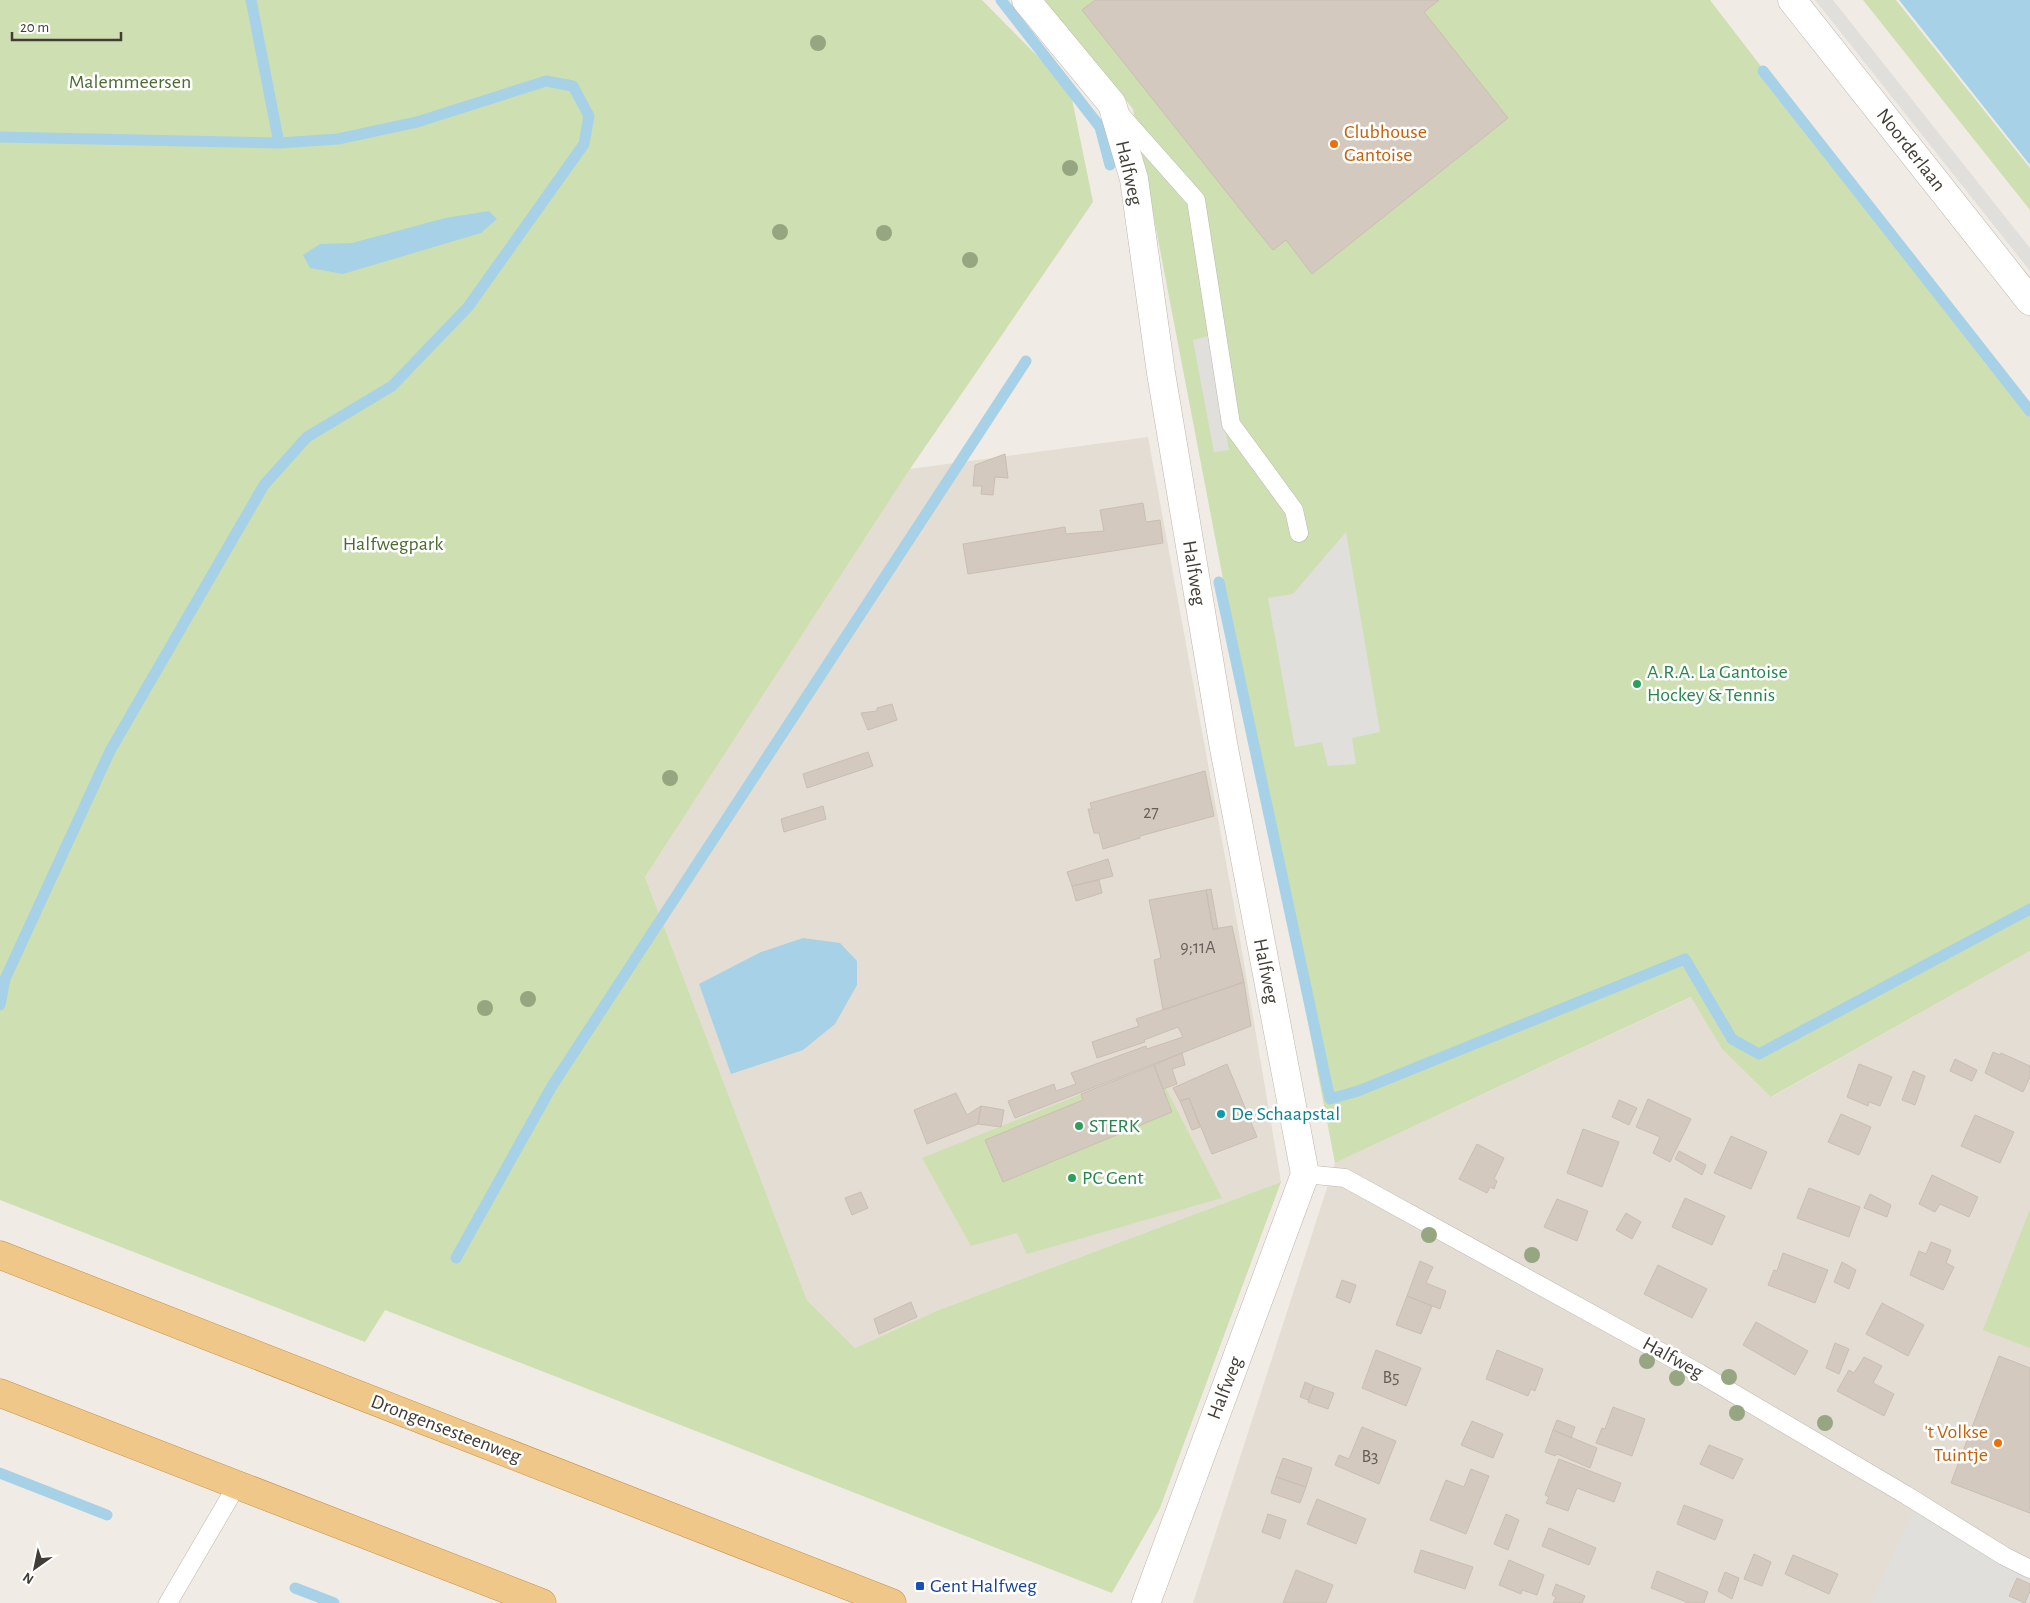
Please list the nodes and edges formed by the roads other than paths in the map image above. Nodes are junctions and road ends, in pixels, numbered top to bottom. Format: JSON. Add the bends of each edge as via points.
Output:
{"nodes":[{"id":1,"x":1026,"y":0,"type":"edge"},
{"id":2,"x":1792,"y":0,"type":"edge"},
{"id":3,"x":1112,"y":104,"type":"junction"},
{"id":4,"x":2030,"y":301,"type":"edge"},
{"id":5,"x":1299,"y":533,"type":"dead end"},
{"id":6,"x":1305,"y":1174,"type":"junction"},
{"id":7,"x":0,"y":1255,"type":"edge"},
{"id":8,"x":0,"y":1393,"type":"edge"},
{"id":9,"x":237,"y":1484,"type":"junction"},
{"id":10,"x":2030,"y":1569,"type":"edge"},
{"id":11,"x":168,"y":1603,"type":"edge"},
{"id":12,"x":542,"y":1603,"type":"edge"},
{"id":13,"x":892,"y":1603,"type":"edge"},
{"id":14,"x":1146,"y":1603,"type":"edge"}],
"edges":[{"from":1,"to":3,"type":"street","name":"Halfweg"},
{"from":2,"to":4,"type":"street","name":"Noorderlaan"},
{"from":3,"to":5,"type":"lane","via":[[1196,200],[1231,424],[1294,510]]},
{"from":3,"to":6,"type":"street","name":"Halfweg","via":[[1134,179],[1161,374],[1219,724]]},
{"from":6,"to":10,"type":"lane","name":"Halfweg","via":[[1344,1178],[1700,1373]]},
{"from":6,"to":14,"type":"street","name":"Halfweg"},
{"from":7,"to":13,"type":"highway","name":"Drongensesteenweg"},
{"from":8,"to":9,"type":"highway"},
{"from":9,"to":11,"type":"lane"},
{"from":9,"to":12,"type":"highway"}]}
